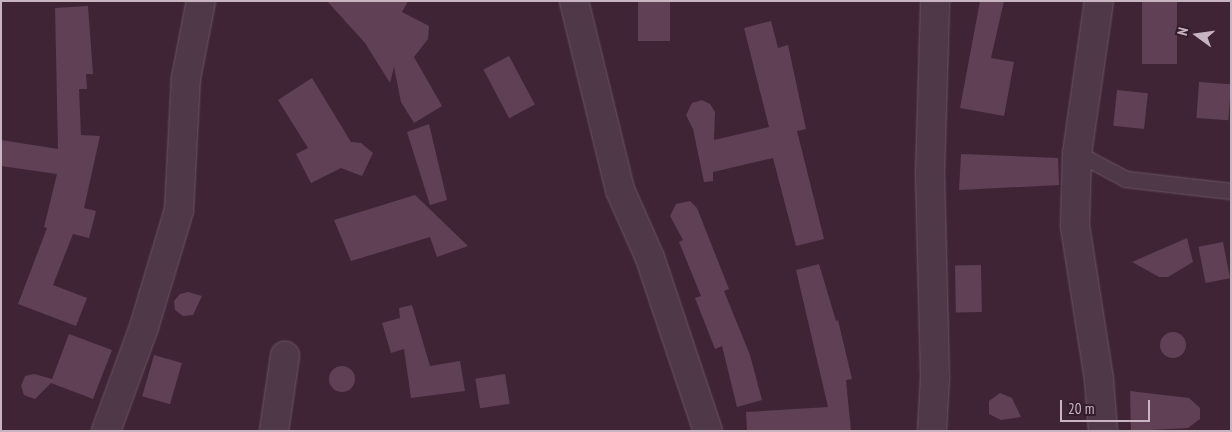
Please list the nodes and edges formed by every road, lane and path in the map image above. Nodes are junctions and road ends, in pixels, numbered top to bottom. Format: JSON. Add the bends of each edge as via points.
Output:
{"nodes":[{"id":1,"x":201,"y":1,"type":"edge"},
{"id":2,"x":574,"y":1,"type":"edge"},
{"id":3,"x":935,"y":1,"type":"edge"},
{"id":4,"x":1099,"y":1,"type":"edge"},
{"id":5,"x":1077,"y":153,"type":"junction"},
{"id":6,"x":1231,"y":191,"type":"edge"},
{"id":7,"x":284,"y":356,"type":"dead end"},
{"id":8,"x":106,"y":431,"type":"edge"},
{"id":9,"x":274,"y":431,"type":"edge"},
{"id":10,"x":708,"y":431,"type":"edge"},
{"id":11,"x":932,"y":431,"type":"edge"},
{"id":12,"x":1103,"y":431,"type":"edge"}],
"edges":[{"from":1,"to":8,"type":"street","via":[[186,78],[179,210],[144,327]]},
{"from":2,"to":10,"type":"street","via":[[620,190],[650,258]]},
{"from":3,"to":11,"type":"street","via":[[930,174],[936,378]]},
{"from":4,"to":5,"type":"street"},
{"from":5,"to":6,"type":"lane","via":[[1126,178]]},
{"from":5,"to":12,"type":"street","via":[[1075,226],[1099,380]]},
{"from":7,"to":9,"type":"street"}]}
